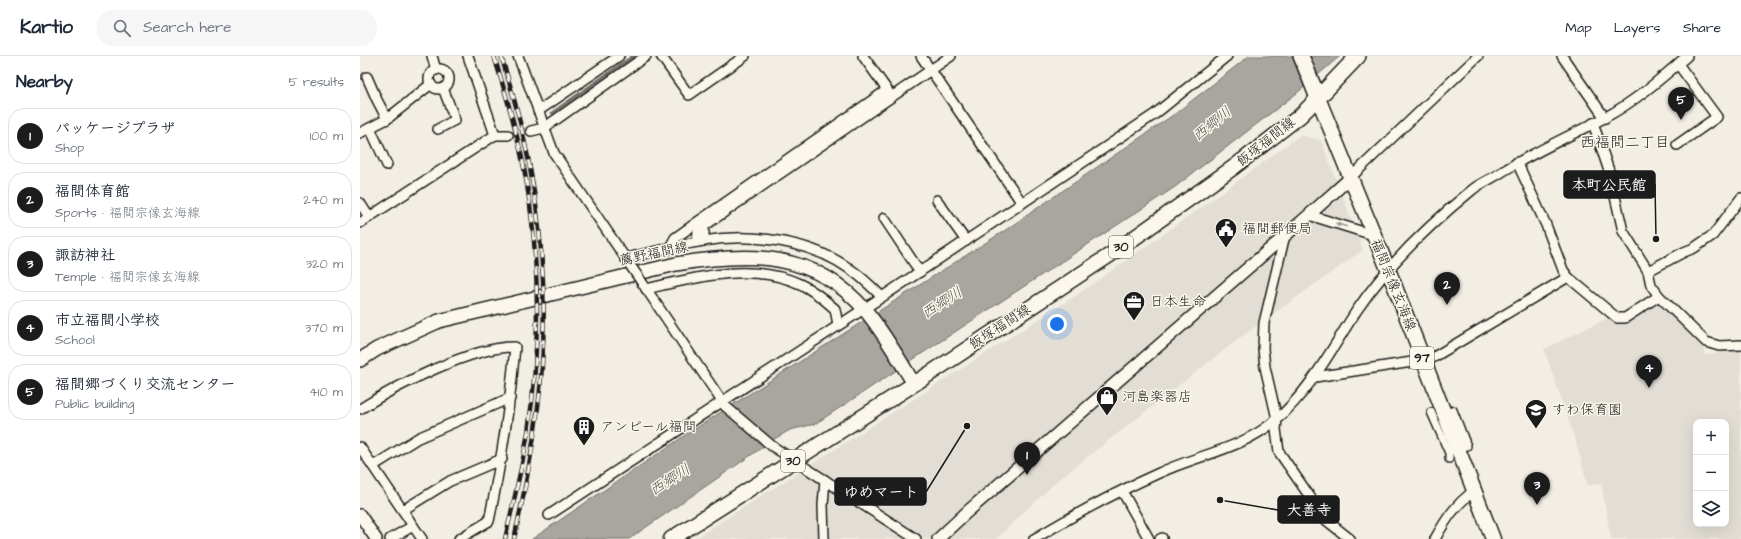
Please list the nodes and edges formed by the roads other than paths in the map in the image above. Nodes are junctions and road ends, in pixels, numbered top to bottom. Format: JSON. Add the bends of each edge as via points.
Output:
{"nodes":[{"id":1,"x":432,"y":56,"type":"edge"},
{"id":2,"x":468,"y":56,"type":"edge"},
{"id":3,"x":518,"y":56,"type":"edge"},
{"id":4,"x":619,"y":56,"type":"edge"},
{"id":5,"x":646,"y":56,"type":"edge"},
{"id":6,"x":661,"y":56,"type":"edge"},
{"id":7,"x":746,"y":56,"type":"edge"},
{"id":8,"x":864,"y":56,"type":"edge"},
{"id":9,"x":921,"y":56,"type":"edge"},
{"id":10,"x":951,"y":56,"type":"edge"},
{"id":11,"x":1227,"y":56,"type":"edge"},
{"id":12,"x":1301,"y":56,"type":"edge"},
{"id":13,"x":1358,"y":56,"type":"edge"},
{"id":14,"x":1478,"y":56,"type":"edge"},
{"id":15,"x":1562,"y":56,"type":"edge"},
{"id":16,"x":1687,"y":56,"type":"edge"},
{"id":17,"x":1678,"y":64,"type":"junction"},
{"id":18,"x":436,"y":70,"type":"junction"},
{"id":19,"x":931,"y":70,"type":"junction"},
{"id":20,"x":368,"y":77,"type":"dead end"},
{"id":21,"x":431,"y":84,"type":"junction"},
{"id":22,"x":443,"y":88,"type":"junction"},
{"id":23,"x":889,"y":94,"type":"junction"},
{"id":24,"x":1316,"y":94,"type":"junction"},
{"id":25,"x":538,"y":111,"type":"junction"},
{"id":26,"x":1605,"y":118,"type":"junction"},
{"id":27,"x":387,"y":119,"type":"junction"},
{"id":28,"x":1593,"y":123,"type":"junction"},
{"id":29,"x":370,"y":128,"type":"junction"},
{"id":30,"x":544,"y":128,"type":"junction"},
{"id":31,"x":438,"y":129,"type":"dead end"},
{"id":32,"x":531,"y":131,"type":"tunnel mouth"},
{"id":33,"x":360,"y":133,"type":"edge"},
{"id":34,"x":495,"y":135,"type":"junction"},
{"id":35,"x":508,"y":135,"type":"tunnel mouth"},
{"id":36,"x":1676,"y":145,"type":"dead end"},
{"id":37,"x":1517,"y":162,"type":"junction"},
{"id":38,"x":387,"y":165,"type":"dead end"},
{"id":39,"x":1350,"y":178,"type":"junction"},
{"id":40,"x":1741,"y":198,"type":"edge"},
{"id":41,"x":937,"y":200,"type":"dead end"},
{"id":42,"x":360,"y":203,"type":"edge"},
{"id":43,"x":1022,"y":203,"type":"junction"},
{"id":44,"x":1309,"y":215,"type":"junction"},
{"id":45,"x":369,"y":217,"type":"junction"},
{"id":46,"x":884,"y":218,"type":"dead end"},
{"id":47,"x":698,"y":221,"type":"junction"},
{"id":48,"x":360,"y":223,"type":"edge"},
{"id":49,"x":1285,"y":235,"type":"junction"},
{"id":50,"x":1373,"y":235,"type":"junction"},
{"id":51,"x":701,"y":241,"type":"junction"},
{"id":52,"x":966,"y":241,"type":"junction"},
{"id":53,"x":669,"y":248,"type":"junction"},
{"id":54,"x":628,"y":262,"type":"junction"},
{"id":55,"x":1388,"y":269,"type":"junction"},
{"id":56,"x":1648,"y":271,"type":"junction"},
{"id":57,"x":920,"y":272,"type":"junction"},
{"id":58,"x":1568,"y":277,"type":"junction"},
{"id":59,"x":645,"y":286,"type":"junction"},
{"id":60,"x":1658,"y":296,"type":"junction"},
{"id":61,"x":882,"y":297,"type":"junction"},
{"id":62,"x":867,"y":313,"type":"junction"},
{"id":63,"x":838,"y":325,"type":"junction"},
{"id":64,"x":1741,"y":346,"type":"edge"},
{"id":65,"x":360,"y":360,"type":"edge"},
{"id":66,"x":1424,"y":363,"type":"junction"},
{"id":67,"x":1315,"y":377,"type":"junction"},
{"id":68,"x":911,"y":378,"type":"junction"},
{"id":69,"x":510,"y":398,"type":"junction"},
{"id":70,"x":723,"y":404,"type":"junction"},
{"id":71,"x":360,"y":409,"type":"edge"},
{"id":72,"x":1453,"y":410,"type":"dead end"},
{"id":73,"x":1431,"y":412,"type":"dead end"},
{"id":74,"x":1277,"y":419,"type":"junction"},
{"id":75,"x":1460,"y":428,"type":"junction"},
{"id":76,"x":1442,"y":435,"type":"junction"},
{"id":77,"x":1467,"y":446,"type":"dead end"},
{"id":78,"x":360,"y":447,"type":"edge"},
{"id":79,"x":1449,"y":458,"type":"dead end"},
{"id":80,"x":502,"y":459,"type":"junction"},
{"id":81,"x":794,"y":460,"type":"junction"},
{"id":82,"x":373,"y":466,"type":"junction"},
{"id":83,"x":825,"y":480,"type":"junction"},
{"id":84,"x":1122,"y":491,"type":"junction"},
{"id":85,"x":1474,"y":491,"type":"junction"},
{"id":86,"x":403,"y":510,"type":"junction"},
{"id":87,"x":360,"y":515,"type":"edge"},
{"id":88,"x":549,"y":515,"type":"dead end"},
{"id":89,"x":413,"y":526,"type":"junction"},
{"id":90,"x":913,"y":538,"type":"edge"},
{"id":91,"x":376,"y":539,"type":"edge"},
{"id":92,"x":390,"y":539,"type":"edge"},
{"id":93,"x":422,"y":539,"type":"edge"},
{"id":94,"x":459,"y":539,"type":"edge"},
{"id":95,"x":671,"y":539,"type":"edge"},
{"id":96,"x":824,"y":539,"type":"edge"},
{"id":97,"x":938,"y":539,"type":"edge"},
{"id":98,"x":1034,"y":539,"type":"edge"},
{"id":99,"x":1149,"y":539,"type":"edge"},
{"id":100,"x":1350,"y":539,"type":"edge"},
{"id":101,"x":1436,"y":539,"type":"edge"},
{"id":102,"x":1493,"y":539,"type":"edge"}],
"edges":[{"from":1,"to":18,"type":"street"},
{"from":2,"to":34,"type":"street"},
{"from":3,"to":25,"type":"street"},
{"from":4,"to":25,"type":"street"},
{"from":5,"to":30,"type":"street"},
{"from":6,"to":7,"type":"street","via":[[689,95]]},
{"from":8,"to":23,"type":"street"},
{"from":9,"to":19,"type":"street"},
{"from":10,"to":19,"type":"street"},
{"from":11,"to":43,"type":"street","via":[[1155,114]]},
{"from":12,"to":24,"type":"highway"},
{"from":13,"to":24,"type":"highway"},
{"from":14,"to":39,"type":"street"},
{"from":15,"to":26,"type":"street"},
{"from":16,"to":17,"type":"street"},
{"from":17,"to":26,"type":"street"},
{"from":17,"to":36,"type":"street","via":[[1717,117]]},
{"from":18,"to":21,"type":"street","via":[[430,78]]},
{"from":18,"to":22,"type":"street","via":[[443,70],[448,74],[448,84]]},
{"from":19,"to":23,"type":"street"},
{"from":19,"to":43,"type":"street"},
{"from":20,"to":27,"type":"street","via":[[376,100]]},
{"from":21,"to":22,"type":"street","via":[[435,88]]},
{"from":21,"to":27,"type":"street"},
{"from":22,"to":31,"type":"street","via":[[455,120]]},
{"from":23,"to":47,"type":"street"},
{"from":23,"to":51,"type":"street","via":[[704,226]]},
{"from":24,"to":39,"type":"main road","name":"福間宗像玄海線","number":"97"},
{"from":24,"to":68,"type":"main road","name":"飯塚福間線","number":"30","via":[[1300,116],[1234,167],[1120,248]]},
{"from":25,"to":30,"type":"street"},
{"from":26,"to":28,"type":"street"},
{"from":27,"to":29,"type":"street"},
{"from":28,"to":37,"type":"street"},
{"from":28,"to":56,"type":"street","via":[[1610,172],[1623,231]]},
{"from":29,"to":33,"type":"street"},
{"from":29,"to":38,"type":"street"},
{"from":30,"to":32,"type":"street"},
{"from":30,"to":54,"type":"street","via":[[554,153]]},
{"from":34,"to":35,"type":"street"},
{"from":34,"to":45,"type":"street"},
{"from":37,"to":55,"type":"street","via":[[1474,189]]},
{"from":37,"to":58,"type":"street","via":[[1546,225],[1562,270]]},
{"from":39,"to":44,"type":"street"},
{"from":39,"to":50,"type":"main road","name":"福間宗像玄海線","number":"97"},
{"from":40,"to":56,"type":"street","via":[[1713,235],[1694,248]]},
{"from":41,"to":52,"type":"street"},
{"from":42,"to":45,"type":"street"},
{"from":43,"to":52,"type":"street"},
{"from":44,"to":49,"type":"street"},
{"from":50,"to":44,"type":"street","one_way":true},
{"from":45,"to":48,"type":"street"},
{"from":46,"to":57,"type":"street"},
{"from":47,"to":51,"type":"street"},
{"from":47,"to":53,"type":"street","via":[[675,238]]},
{"from":49,"to":74,"type":"street","via":[[1264,329],[1265,367]]},
{"from":49,"to":97,"type":"street","via":[[978,501]]},
{"from":50,"to":55,"type":"main road","name":"福間宗像玄海線","number":"97"},
{"from":51,"to":53,"type":"street"},
{"from":51,"to":61,"type":"street","via":[[734,238],[787,242],[833,259],[850,269]]},
{"from":52,"to":57,"type":"street"},
{"from":53,"to":54,"type":"street"},
{"from":54,"to":59,"type":"street","bridge":true},
{"from":55,"to":66,"type":"main road","name":"福間宗像玄海線","number":"97"},
{"from":55,"to":67,"type":"street"},
{"from":56,"to":60,"type":"street"},
{"from":57,"to":61,"type":"street"},
{"from":58,"to":60,"type":"street","via":[[1617,318],[1625,318]]},
{"from":58,"to":66,"type":"street"},
{"from":59,"to":63,"type":"street","via":[[720,273],[776,276],[801,284],[823,298],[835,309]]},
{"from":59,"to":70,"type":"street"},
{"from":60,"to":64,"type":"street","via":[[1706,342],[1719,346]]},
{"from":61,"to":62,"type":"street"},
{"from":62,"to":63,"type":"street"},
{"from":62,"to":65,"type":"main road","name":"薦野福間線","via":[[845,290],[797,264],[740,256],[714,258],[439,320],[377,349]]},
{"from":62,"to":68,"type":"main road","name":"薦野福間線"},
{"from":63,"to":70,"type":"street"},
{"from":66,"to":67,"type":"street","via":[[1412,362]]},
{"from":66,"to":85,"type":"main road","name":"福間宗像玄海線","number":"97"},
{"from":67,"to":74,"type":"street"},
{"from":68,"to":81,"type":"main road","name":"飯塚福間線","number":"30"},
{"from":69,"to":71,"type":"street","via":[[515,347],[504,347],[481,351],[436,370]]},
{"from":69,"to":80,"type":"street"},
{"from":69,"to":82,"type":"street","via":[[418,438]]},
{"from":70,"to":81,"type":"street","via":[[772,446]]},
{"from":70,"to":88,"type":"street"},
{"from":72,"to":75,"type":"street"},
{"from":73,"to":76,"type":"street"},
{"from":74,"to":84,"type":"street","via":[[1260,432],[1228,448],[1194,458]]},
{"from":74,"to":100,"type":"street","via":[[1278,452],[1326,520]]},
{"from":75,"to":76,"type":"street"},
{"from":75,"to":77,"type":"street"},
{"from":76,"to":79,"type":"street"},
{"from":78,"to":82,"type":"street"},
{"from":80,"to":86,"type":"street","via":[[450,481]]},
{"from":80,"to":94,"type":"street","via":[[489,521]]},
{"from":81,"to":83,"type":"street"},
{"from":81,"to":95,"type":"main road","name":"飯塚福間線","number":"30"},
{"from":82,"to":86,"type":"street"},
{"from":83,"to":90,"type":"street"},
{"from":83,"to":96,"type":"street"},
{"from":84,"to":98,"type":"street"},
{"from":84,"to":99,"type":"street"},
{"from":85,"to":101,"type":"street","via":[[1461,500],[1443,524]]},
{"from":85,"to":102,"type":"main road","name":"福間宗像玄海線","number":"97"},
{"from":86,"to":89,"type":"street"},
{"from":87,"to":91,"type":"street"},
{"from":89,"to":92,"type":"street"},
{"from":89,"to":93,"type":"street"}]}
